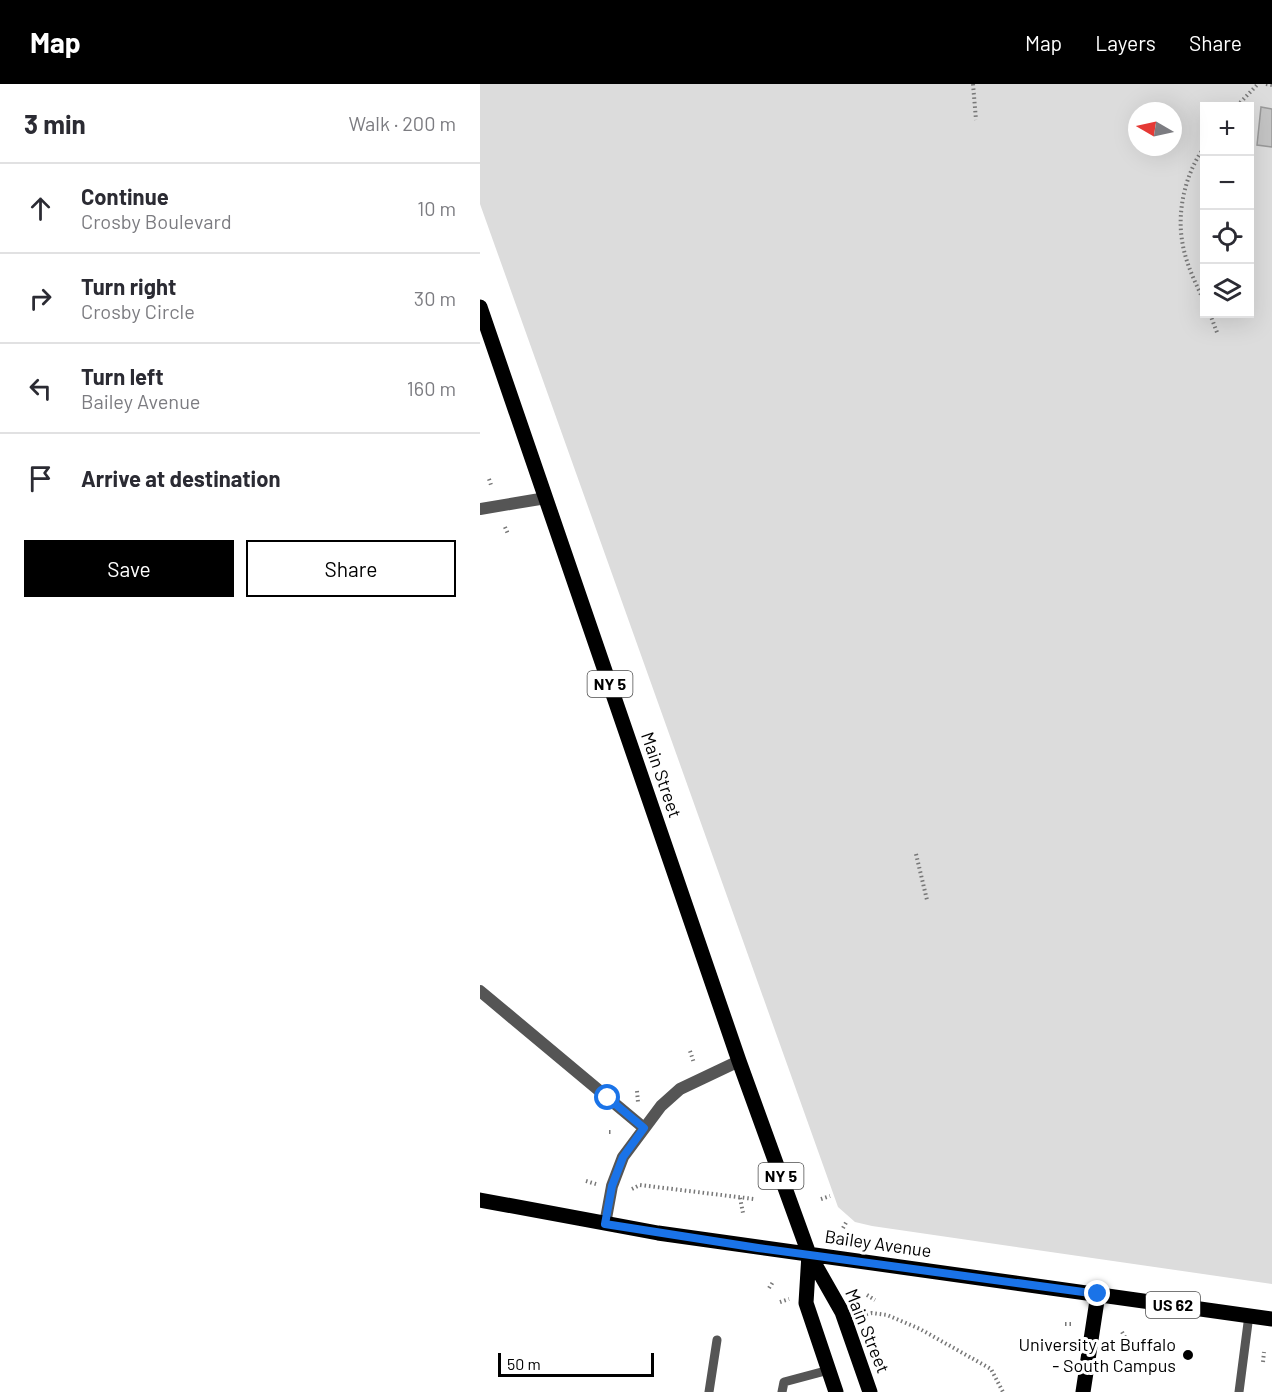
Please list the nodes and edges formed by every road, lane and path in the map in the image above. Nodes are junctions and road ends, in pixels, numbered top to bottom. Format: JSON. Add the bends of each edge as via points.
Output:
{"nodes":[{"id":1,"x":973,"y":84,"type":"edge"},
{"id":2,"x":1258,"y":84,"type":"edge"},
{"id":3,"x":1266,"y":84,"type":"edge"},
{"id":4,"x":1272,"y":85,"type":"edge"},
{"id":5,"x":1241,"y":102,"type":"edge"},
{"id":6,"x":976,"y":120,"type":"dead end"},
{"id":7,"x":1200,"y":156,"type":"edge"},
{"id":8,"x":1200,"y":292,"type":"edge"},
{"id":9,"x":480,"y":307,"type":"edge"},
{"id":10,"x":1212,"y":318,"type":"edge"},
{"id":11,"x":1218,"y":335,"type":"dead end"},
{"id":12,"x":489,"y":479,"type":"dead end"},
{"id":13,"x":491,"y":485,"type":"dead end"},
{"id":14,"x":546,"y":498,"type":"junction"},
{"id":15,"x":480,"y":508,"type":"edge"},
{"id":16,"x":505,"y":527,"type":"dead end"},
{"id":17,"x":507,"y":534,"type":"dead end"},
{"id":18,"x":916,"y":854,"type":"dead end"},
{"id":19,"x":927,"y":900,"type":"dead end"},
{"id":20,"x":480,"y":991,"type":"edge"},
{"id":21,"x":690,"y":1051,"type":"dead end"},
{"id":22,"x":739,"y":1060,"type":"junction"},
{"id":23,"x":694,"y":1063,"type":"dead end"},
{"id":24,"x":637,"y":1091,"type":"dead end"},
{"id":25,"x":638,"y":1102,"type":"dead end"},
{"id":26,"x":644,"y":1128,"type":"junction"},
{"id":27,"x":586,"y":1181,"type":"dead end"},
{"id":28,"x":597,"y":1184,"type":"dead end"},
{"id":29,"x":632,"y":1189,"type":"dead end"},
{"id":30,"x":830,"y":1196,"type":"dead end"},
{"id":31,"x":740,"y":1198,"type":"junction"},
{"id":32,"x":754,"y":1199,"type":"dead end"},
{"id":33,"x":821,"y":1199,"type":"dead end"},
{"id":34,"x":480,"y":1200,"type":"edge"},
{"id":35,"x":743,"y":1213,"type":"dead end"},
{"id":36,"x":847,"y":1221,"type":"dead end"},
{"id":37,"x":605,"y":1224,"type":"junction"},
{"id":38,"x":843,"y":1228,"type":"dead end"},
{"id":39,"x":809,"y":1254,"type":"junction"},
{"id":40,"x":773,"y":1282,"type":"dead end"},
{"id":41,"x":769,"y":1288,"type":"dead end"},
{"id":42,"x":1098,"y":1294,"type":"junction"},
{"id":43,"x":867,"y":1295,"type":"dead end"},
{"id":44,"x":789,"y":1299,"type":"dead end"},
{"id":45,"x":875,"y":1300,"type":"dead end"},
{"id":46,"x":780,"y":1302,"type":"dead end"},
{"id":47,"x":1249,"y":1315,"type":"junction"},
{"id":48,"x":858,"y":1316,"type":"dead end"},
{"id":49,"x":1272,"y":1319,"type":"edge"},
{"id":50,"x":1065,"y":1324,"type":"dead end"},
{"id":51,"x":1071,"y":1324,"type":"dead end"},
{"id":52,"x":717,"y":1340,"type":"dead end"},
{"id":53,"x":1264,"y":1352,"type":"dead end"},
{"id":54,"x":1263,"y":1362,"type":"dead end"},
{"id":55,"x":829,"y":1370,"type":"junction"},
{"id":56,"x":1081,"y":1389,"type":"edge"},
{"id":57,"x":710,"y":1392,"type":"edge"},
{"id":58,"x":782,"y":1392,"type":"edge"},
{"id":59,"x":836,"y":1392,"type":"edge"},
{"id":60,"x":870,"y":1392,"type":"edge"},
{"id":61,"x":1003,"y":1392,"type":"edge"},
{"id":62,"x":1239,"y":1392,"type":"edge"}],
"edges":[{"from":1,"to":6,"type":"path"},
{"from":2,"to":5,"type":"path"},
{"from":3,"to":4,"type":"path"},
{"from":7,"to":8,"type":"path","via":[[1188,178],[1180,223],[1189,267]]},
{"from":9,"to":14,"type":"main road","name":"Main Street","number":"NY 5"},
{"from":10,"to":11,"type":"path"},
{"from":12,"to":13,"type":"path"},
{"from":14,"to":15,"type":"street"},
{"from":14,"to":22,"type":"main road","name":"Main Street","number":"NY 5"},
{"from":16,"to":17,"type":"path"},
{"from":18,"to":19,"type":"path"},
{"from":20,"to":26,"type":"street"},
{"from":21,"to":23,"type":"path"},
{"from":22,"to":26,"type":"street","via":[[680,1089]]},
{"from":22,"to":39,"type":"main road","name":"Main Street","number":"NY 5"},
{"from":24,"to":25,"type":"path"},
{"from":26,"to":37,"type":"street","via":[[623,1157],[612,1186]]},
{"from":27,"to":28,"type":"path"},
{"from":29,"to":31,"type":"path","via":[[640,1185]]},
{"from":30,"to":33,"type":"path"},
{"from":31,"to":32,"type":"path"},
{"from":31,"to":35,"type":"path"},
{"from":34,"to":37,"type":"main road","name":"Bailey Avenue","number":"US 62"},
{"from":36,"to":38,"type":"path"},
{"from":37,"to":39,"type":"main road","name":"Bailey Avenue","number":"US 62"},
{"from":39,"to":42,"type":"main road","name":"Bailey Avenue","number":"US 62"},
{"from":39,"to":55,"type":"main road","name":"Main Street","number":"NY 5","via":[[806,1303]]},
{"from":39,"to":60,"type":"main road","name":"Main Street","number":"NY 5","via":[[842,1312]]},
{"from":40,"to":41,"type":"path"},
{"from":42,"to":47,"type":"main road","name":"Bailey Avenue","number":"US 62"},
{"from":42,"to":56,"type":"main road"},
{"from":43,"to":45,"type":"path"},
{"from":44,"to":46,"type":"path"},
{"from":47,"to":49,"type":"main road","name":"Bailey Avenue","number":"US 62"},
{"from":47,"to":62,"type":"lane"},
{"from":48,"to":61,"type":"path","via":[[872,1312],[920,1329],[991,1368]]},
{"from":50,"to":51,"type":"path"},
{"from":52,"to":57,"type":"lane"},
{"from":53,"to":54,"type":"path"},
{"from":55,"to":58,"type":"lane","via":[[784,1382]]},
{"from":55,"to":59,"type":"main road","name":"Main Street","number":"NY 5"}]}
